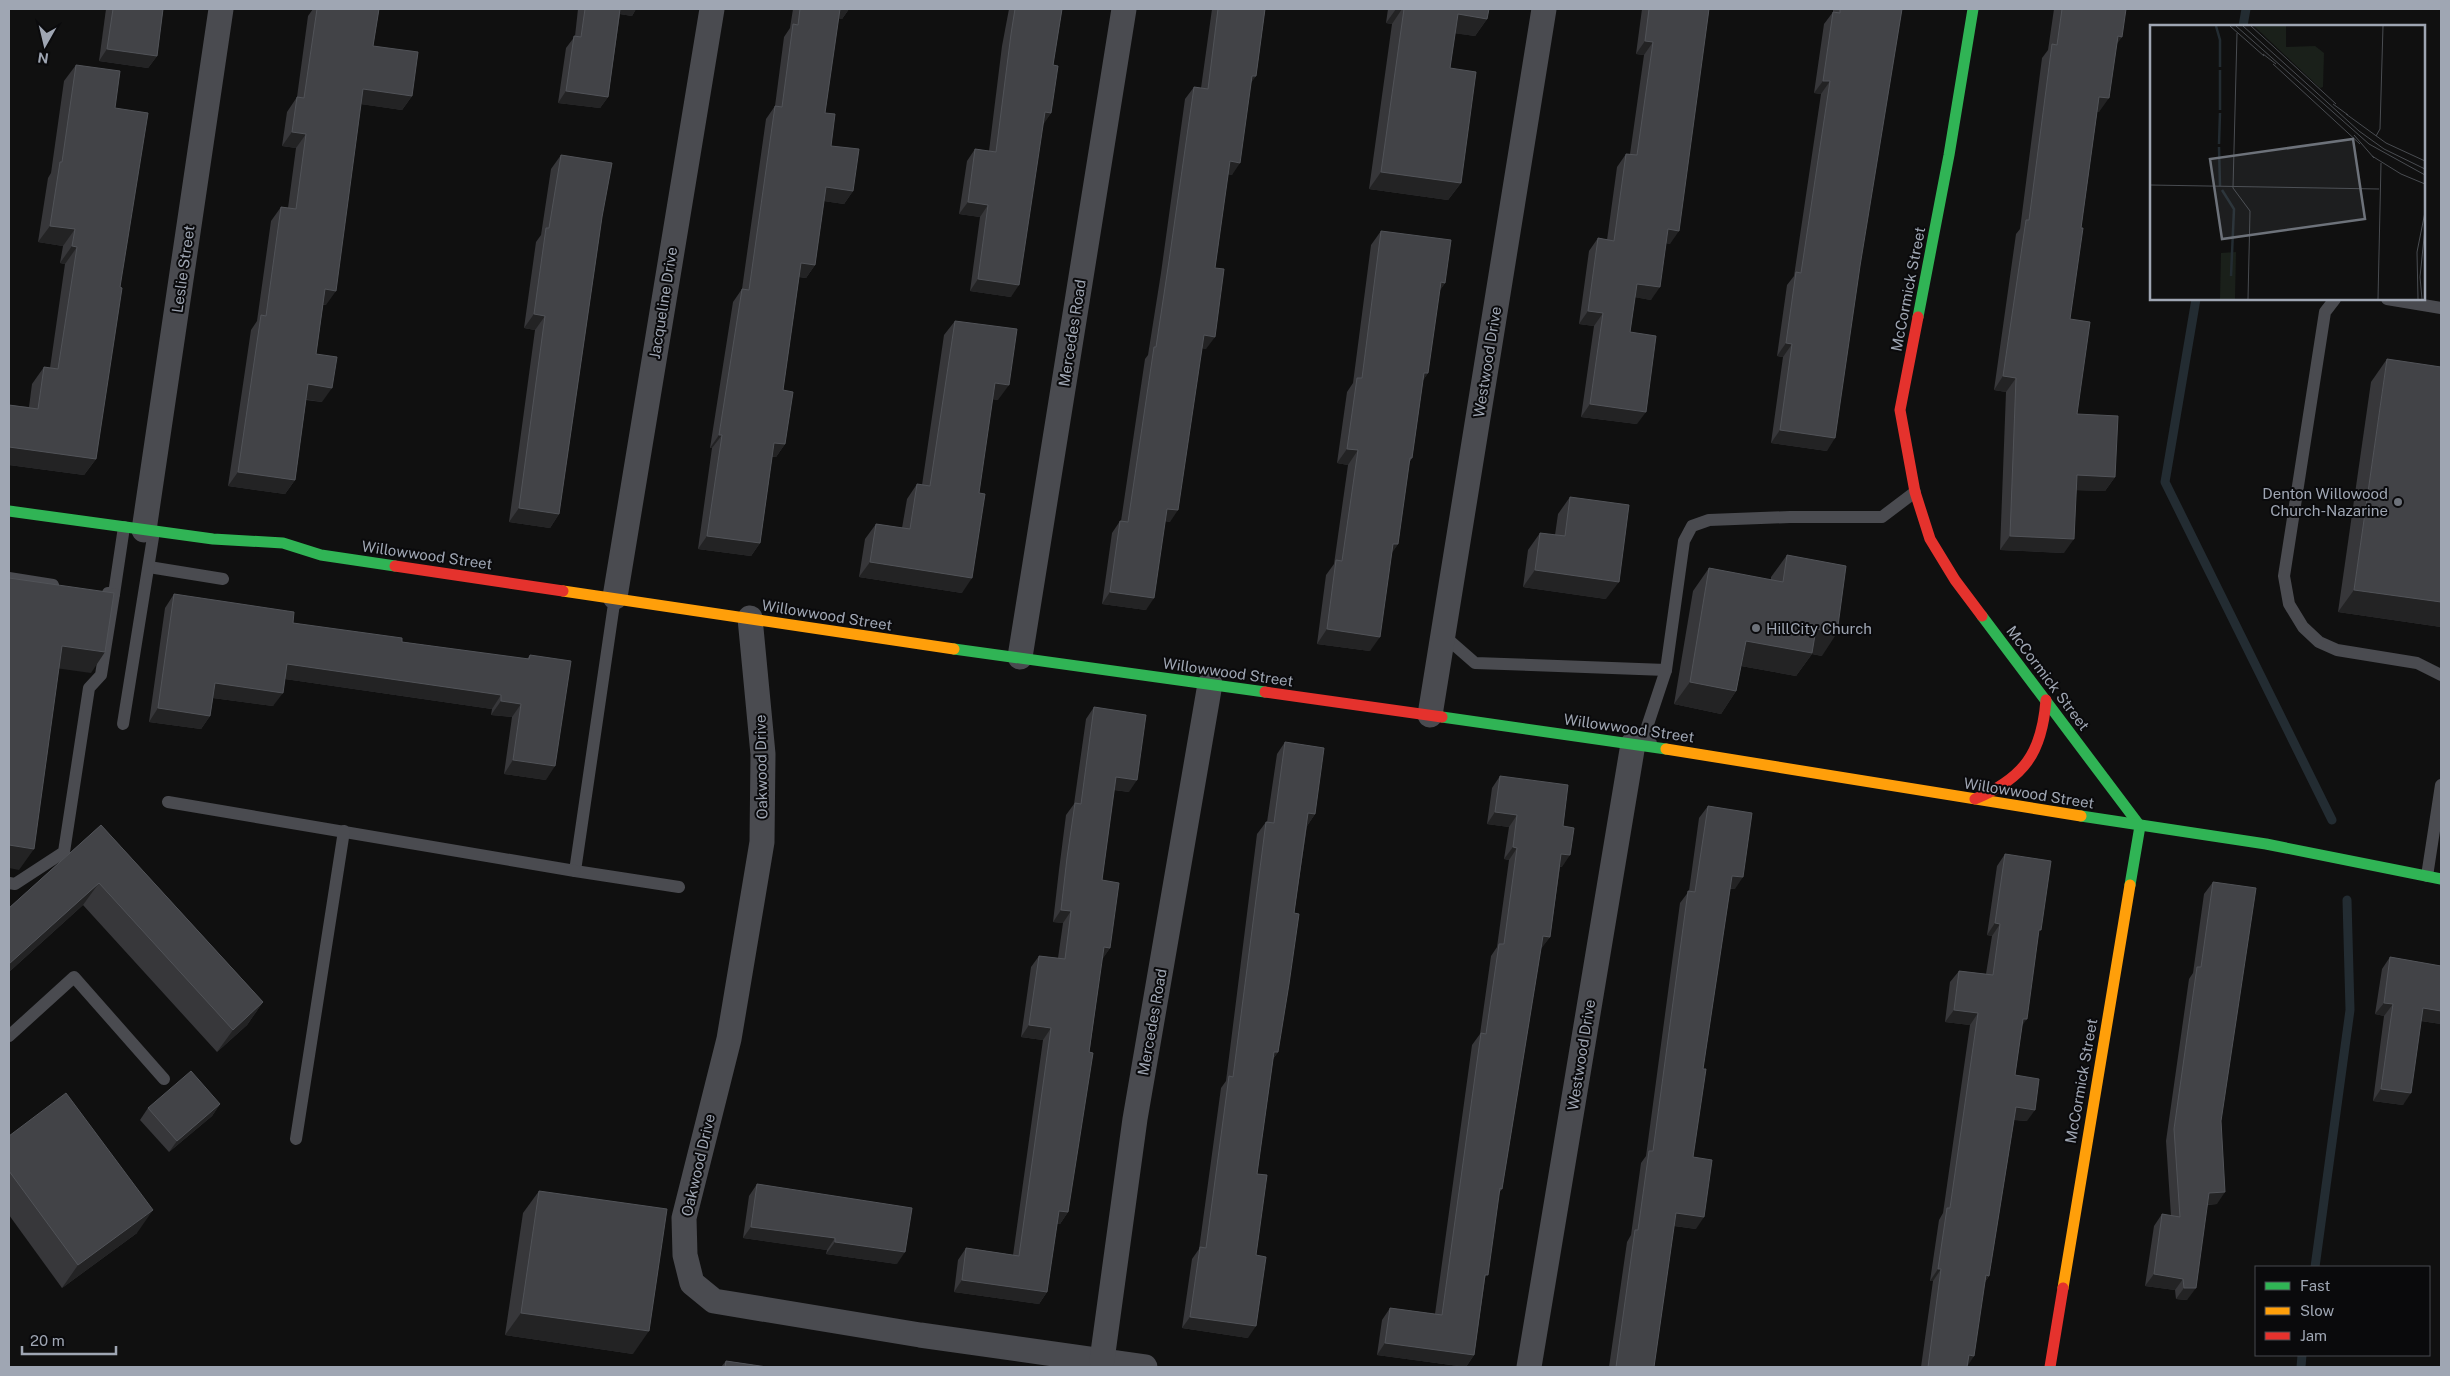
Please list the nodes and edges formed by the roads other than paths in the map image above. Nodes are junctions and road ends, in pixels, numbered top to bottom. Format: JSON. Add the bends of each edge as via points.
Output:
{"nodes":[{"id":1,"x":221,"y":9,"type":"edge"},
{"id":2,"x":712,"y":9,"type":"edge"},
{"id":3,"x":1124,"y":9,"type":"edge"},
{"id":4,"x":1544,"y":9,"type":"edge"},
{"id":5,"x":1973,"y":9,"type":"edge"},
{"id":6,"x":2334,"y":300,"type":"edge"},
{"id":7,"x":2393,"y":300,"type":"edge"},
{"id":8,"x":2441,"y":308,"type":"edge"},
{"id":9,"x":1915,"y":492,"type":"junction"},
{"id":10,"x":9,"y":511,"type":"edge"},
{"id":11,"x":141,"y":529,"type":"junction"},
{"id":12,"x":149,"y":567,"type":"junction"},
{"id":13,"x":9,"y":578,"type":"edge"},
{"id":14,"x":223,"y":579,"type":"dead end"},
{"id":15,"x":66,"y":587,"type":"edge"},
{"id":16,"x":95,"y":591,"type":"edge"},
{"id":17,"x":114,"y":594,"type":"junction"},
{"id":18,"x":615,"y":597,"type":"junction"},
{"id":19,"x":750,"y":618,"type":"junction"},
{"id":20,"x":1443,"y":635,"type":"junction"},
{"id":21,"x":1020,"y":658,"type":"junction"},
{"id":22,"x":1666,"y":670,"type":"junction"},
{"id":23,"x":2441,"y":675,"type":"edge"},
{"id":24,"x":1210,"y":684,"type":"junction"},
{"id":25,"x":2046,"y":700,"type":"junction"},
{"id":26,"x":1430,"y":715,"type":"junction"},
{"id":27,"x":123,"y":724,"type":"dead end"},
{"id":28,"x":1644,"y":745,"type":"junction"},
{"id":29,"x":2441,"y":785,"type":"edge"},
{"id":30,"x":1975,"y":799,"type":"junction"},
{"id":31,"x":168,"y":802,"type":"dead end"},
{"id":32,"x":2140,"y":826,"type":"junction"},
{"id":33,"x":344,"y":831,"type":"junction"},
{"id":34,"x":575,"y":871,"type":"junction"},
{"id":35,"x":2427,"y":876,"type":"junction"},
{"id":36,"x":2441,"y":879,"type":"edge"},
{"id":37,"x":9,"y":883,"type":"edge"},
{"id":38,"x":679,"y":886,"type":"dead end"},
{"id":39,"x":9,"y":1036,"type":"edge"},
{"id":40,"x":164,"y":1078,"type":"dead end"},
{"id":41,"x":296,"y":1139,"type":"dead end"},
{"id":42,"x":1102,"y":1360,"type":"junction"},
{"id":43,"x":1145,"y":1367,"type":"edge"},
{"id":44,"x":1529,"y":1367,"type":"edge"},
{"id":45,"x":2050,"y":1367,"type":"edge"}],
"edges":[{"from":1,"to":11,"type":"street","name":"Leslie Street"},
{"from":2,"to":18,"type":"street","name":"Jacqueline Drive"},
{"from":3,"to":21,"type":"street","name":"Mercedes Road"},
{"from":4,"to":20,"type":"street","name":"Westwood Drive"},
{"from":5,"to":9,"type":"street","name":"McCormick Street","via":[[1949,155],[1900,410]]},
{"from":6,"to":23,"type":"lane","via":[[2325,312],[2284,576],[2289,604],[2303,627],[2319,642],[2337,650],[2417,663]]},
{"from":7,"to":8,"type":"lane"},
{"from":9,"to":22,"type":"lane","via":[[1882,517],[1790,516],[1709,520],[1692,526],[1684,541]]},
{"from":9,"to":25,"type":"street","name":"McCormick Street","via":[[1930,539],[1955,580]]},
{"from":10,"to":11,"type":"street","name":"Willowwood Street"},
{"from":11,"to":12,"type":"lane"},
{"from":11,"to":17,"type":"lane"},
{"from":11,"to":18,"type":"street","name":"Willowwood Street","via":[[283,544],[321,555]]},
{"from":12,"to":14,"type":"lane"},
{"from":12,"to":27,"type":"lane"},
{"from":13,"to":15,"type":"lane"},
{"from":16,"to":17,"type":"lane"},
{"from":17,"to":37,"type":"lane","via":[[100,675],[89,688],[64,852],[15,884]]},
{"from":18,"to":19,"type":"street","name":"Willowwood Street"},
{"from":18,"to":34,"type":"lane"},
{"from":19,"to":21,"type":"street","name":"Willowwood Street"},
{"from":19,"to":42,"type":"street","name":"Oakwood Drive","via":[[763,754],[762,842],[728,1039],[684,1218],[685,1255],[692,1283],[714,1301]]},
{"from":20,"to":22,"type":"lane","via":[[1474,663]]},
{"from":20,"to":26,"type":"street","name":"Westwood Drive"},
{"from":21,"to":24,"type":"street","name":"Willowwood Street"},
{"from":22,"to":28,"type":"lane","via":[[1644,736]]},
{"from":24,"to":26,"type":"street","name":"Willowwood Street"},
{"from":24,"to":42,"type":"street","name":"Mercedes Road","via":[[1135,1119]]},
{"from":25,"to":30,"type":"street","via":[[2042,735],[2026,766],[2012,781]]},
{"from":25,"to":32,"type":"street","name":"McCormick Street"},
{"from":26,"to":28,"type":"street","name":"Willowwood Street"},
{"from":28,"to":30,"type":"street","name":"Willowwood Street"},
{"from":28,"to":44,"type":"street","name":"Westwood Drive"},
{"from":29,"to":35,"type":"lane"},
{"from":30,"to":32,"type":"street","name":"Willowwood Street"},
{"from":31,"to":33,"type":"lane"},
{"from":32,"to":35,"type":"street","name":"Willowwood Street","via":[[2266,844]]},
{"from":32,"to":45,"type":"street","name":"McCormick Street"},
{"from":33,"to":34,"type":"lane"},
{"from":33,"to":41,"type":"lane"},
{"from":34,"to":38,"type":"lane"},
{"from":35,"to":36,"type":"street","name":"Willowwood Street"},
{"from":39,"to":40,"type":"lane","via":[[74,977]]},
{"from":42,"to":43,"type":"street","name":"Oakwood Drive"}]}
